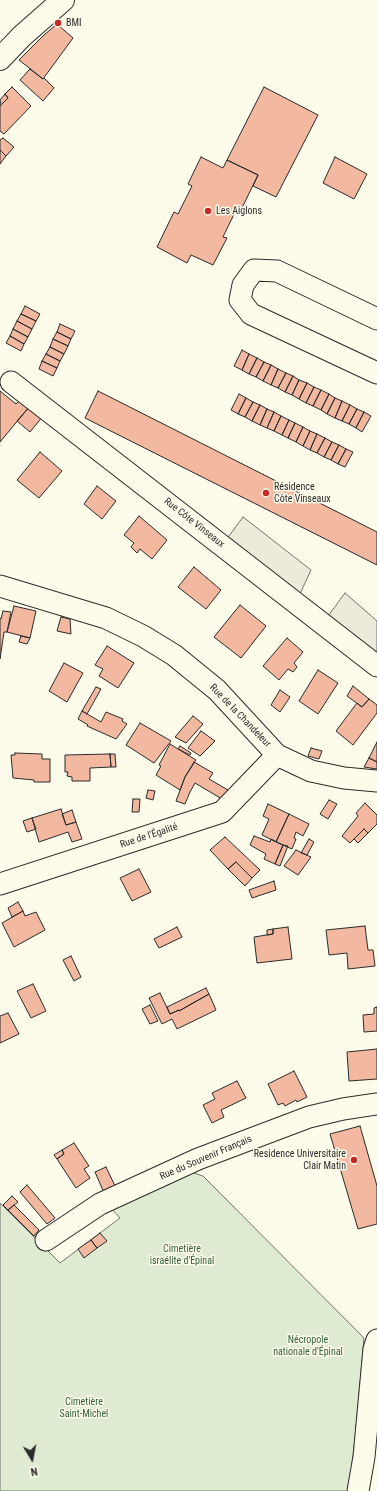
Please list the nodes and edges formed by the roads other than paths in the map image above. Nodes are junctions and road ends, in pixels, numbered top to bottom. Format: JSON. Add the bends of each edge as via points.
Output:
{"nodes":[{"id":1,"x":63,"y":0,"type":"edge"},
{"id":2,"x":0,"y":59,"type":"edge"},
{"id":3,"x":377,"y":319,"type":"edge"},
{"id":4,"x":377,"y":373,"type":"edge"},
{"id":5,"x":11,"y":382,"type":"dead end"},
{"id":6,"x":0,"y":586,"type":"edge"},
{"id":7,"x":377,"y":666,"type":"edge"},
{"id":8,"x":277,"y":755,"type":"junction"},
{"id":9,"x":377,"y":781,"type":"edge"},
{"id":10,"x":0,"y":884,"type":"edge"},
{"id":11,"x":377,"y":1104,"type":"edge"},
{"id":12,"x":46,"y":1240,"type":"dead end"},
{"id":13,"x":377,"y":1340,"type":"edge"},
{"id":14,"x":358,"y":1491,"type":"edge"}],
"edges":[{"from":1,"to":2,"type":"main road"},
{"from":3,"to":4,"type":"street","via":[[277,271],[254,270],[242,285],[240,300],[251,314]]},
{"from":5,"to":7,"type":"street","name":"Rue Côte Vinseaux"},
{"from":6,"to":8,"type":"street","name":"Rue de la Chandeleur","via":[[106,618],[143,636],[174,655],[217,690]]},
{"from":8,"to":9,"type":"street","name":"Rue de la Chandeleur","via":[[311,771]]},
{"from":8,"to":10,"type":"street","name":"Rue de l'Égalité","via":[[222,812]]},
{"from":11,"to":12,"type":"street","name":"Rue du Souvenir Français","via":[[309,1117],[198,1159],[100,1204]]},
{"from":13,"to":14,"type":"street"}]}
